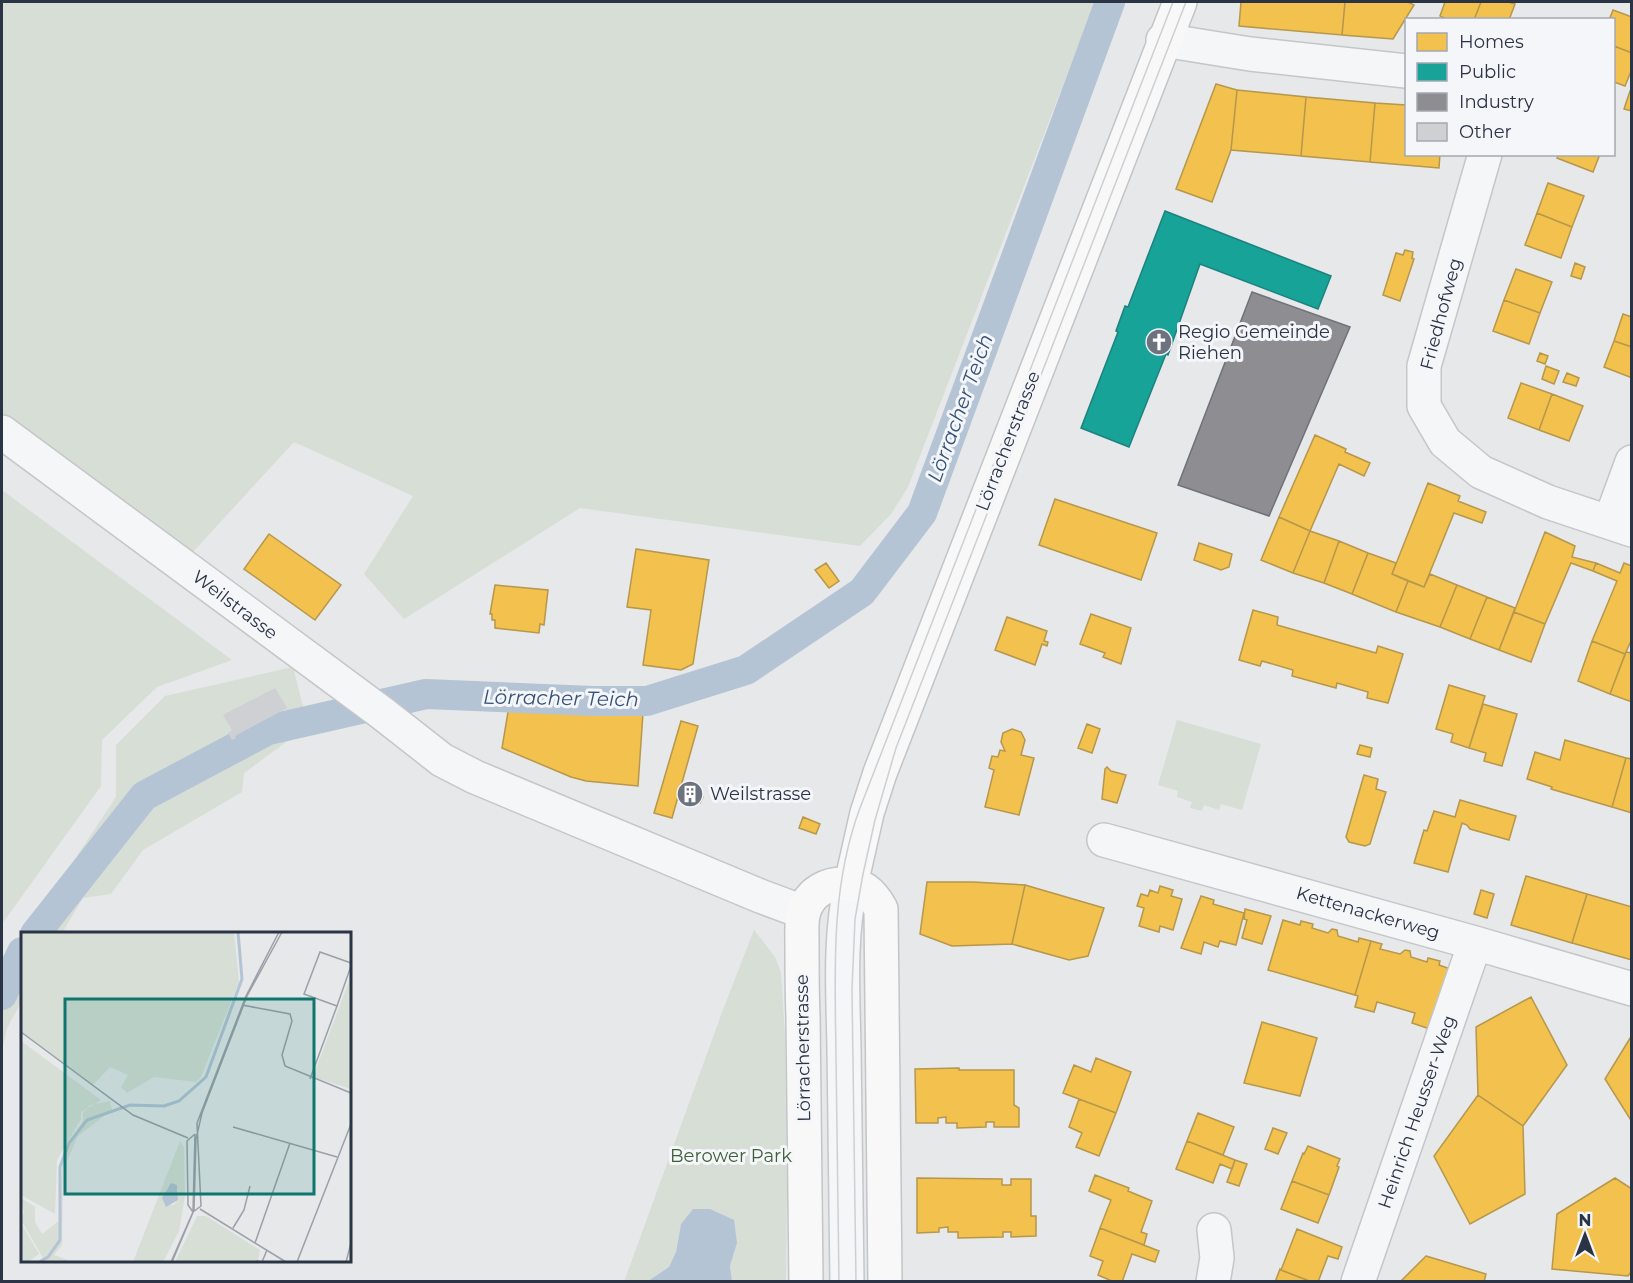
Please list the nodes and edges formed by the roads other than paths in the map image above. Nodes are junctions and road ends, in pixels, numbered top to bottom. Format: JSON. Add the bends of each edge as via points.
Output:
{"nodes":[{"id":1,"x":1180,"y":2,"type":"edge"},
{"id":2,"x":1163,"y":40,"type":"junction"},
{"id":3,"x":1405,"y":70,"type":"edge"},
{"id":4,"x":1484,"y":156,"type":"edge"},
{"id":5,"x":2,"y":432,"type":"edge"},
{"id":6,"x":1632,"y":462,"type":"edge"},
{"id":7,"x":1621,"y":526,"type":"edge"},
{"id":8,"x":1104,"y":840,"type":"dead end"},
{"id":9,"x":851,"y":884,"type":"junction"},
{"id":10,"x":803,"y":912,"type":"junction"},
{"id":11,"x":1475,"y":943,"type":"junction"},
{"id":12,"x":1632,"y":989,"type":"edge"},
{"id":13,"x":1215,"y":1230,"type":"dead end"},
{"id":14,"x":806,"y":1281,"type":"edge"},
{"id":15,"x":848,"y":1281,"type":"edge"},
{"id":16,"x":885,"y":1281,"type":"edge"},
{"id":17,"x":1213,"y":1281,"type":"edge"},
{"id":18,"x":1358,"y":1281,"type":"edge"}],
"edges":[{"from":1,"to":2,"type":"main road","name":"Lörracherstrasse"},
{"from":2,"to":3,"type":"street","via":[[1250,54]]},
{"from":2,"to":9,"type":"main road","name":"Lörracherstrasse","via":[[880,773]]},
{"from":4,"to":7,"type":"street","name":"Friedhofweg","via":[[1424,366],[1424,406],[1445,442],[1481,472],[1548,502]]},
{"from":5,"to":10,"type":"street","name":"Weilstrasse","via":[[442,760]]},
{"from":6,"to":7,"type":"street"},
{"from":8,"to":11,"type":"street","name":"Kettenackerweg"},
{"from":9,"to":10,"type":"main road","via":[[828,885],[817,891]]},
{"from":9,"to":15,"type":"street","via":[[844,933],[843,989]]},
{"from":9,"to":16,"type":"main road","via":[[867,891],[881,909]]},
{"from":10,"to":14,"type":"main road","name":"Lörracherstrasse"},
{"from":11,"to":12,"type":"street","name":"Kettenackerweg"},
{"from":11,"to":18,"type":"street","name":"Heinrich Heusser-Weg"},
{"from":13,"to":17,"type":"street","via":[[1217,1258]]}]}
